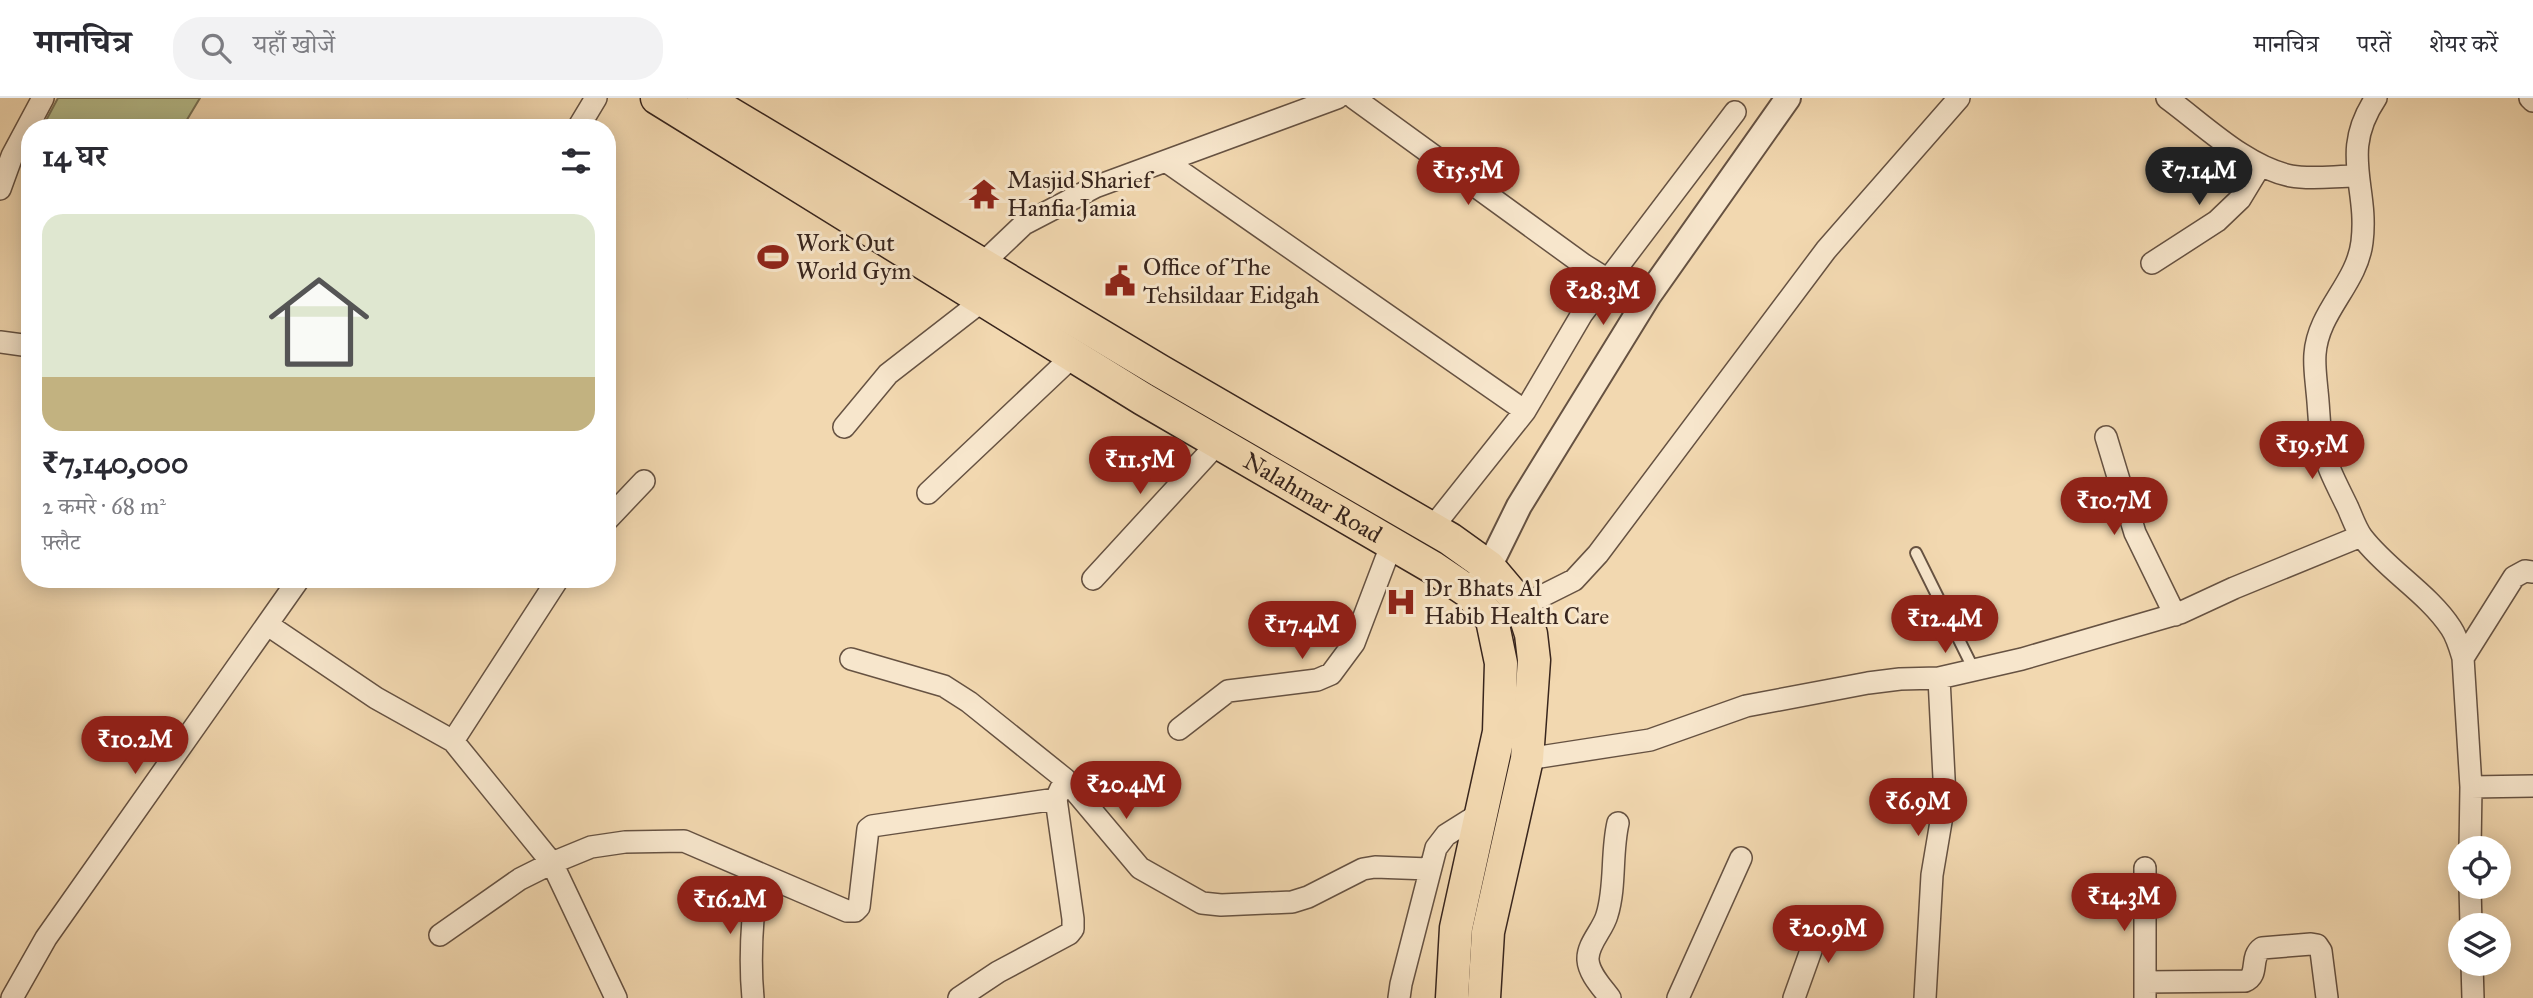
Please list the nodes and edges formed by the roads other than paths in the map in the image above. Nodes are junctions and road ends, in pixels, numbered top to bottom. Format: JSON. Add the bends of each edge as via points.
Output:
{"nodes":[{"id":1,"x":43,"y":98,"type":"edge"},
{"id":2,"x":596,"y":98,"type":"edge"},
{"id":3,"x":657,"y":98,"type":"edge"},
{"id":4,"x":704,"y":98,"type":"edge"},
{"id":5,"x":1337,"y":98,"type":"edge"},
{"id":6,"x":1354,"y":98,"type":"edge"},
{"id":7,"x":1788,"y":98,"type":"edge"},
{"id":8,"x":1959,"y":98,"type":"edge"},
{"id":9,"x":2167,"y":98,"type":"edge"},
{"id":10,"x":2376,"y":98,"type":"edge"},
{"id":11,"x":1735,"y":112,"type":"dead end"},
{"id":12,"x":32,"y":119,"type":"edge"},
{"id":13,"x":583,"y":119,"type":"edge"},
{"id":14,"x":21,"y":139,"type":"edge"},
{"id":15,"x":1167,"y":162,"type":"junction"},
{"id":16,"x":2260,"y":166,"type":"junction"},
{"id":17,"x":2356,"y":176,"type":"junction"},
{"id":18,"x":0,"y":189,"type":"edge"},
{"id":19,"x":983,"y":263,"type":"junction"},
{"id":20,"x":2152,"y":263,"type":"dead end"},
{"id":21,"x":1608,"y":280,"type":"junction"},
{"id":22,"x":982,"y":301,"type":"junction"},
{"id":23,"x":0,"y":342,"type":"edge"},
{"id":24,"x":21,"y":344,"type":"edge"},
{"id":25,"x":1073,"y":356,"type":"junction"},
{"id":26,"x":1525,"y":411,"type":"junction"},
{"id":27,"x":844,"y":427,"type":"dead end"},
{"id":28,"x":2106,"y":438,"type":"dead end"},
{"id":29,"x":1218,"y":443,"type":"junction"},
{"id":30,"x":644,"y":481,"type":"dead end"},
{"id":31,"x":928,"y":493,"type":"dead end"},
{"id":32,"x":616,"y":511,"type":"edge"},
{"id":33,"x":1432,"y":528,"type":"junction"},
{"id":34,"x":2361,"y":536,"type":"junction"},
{"id":35,"x":1392,"y":543,"type":"junction"},
{"id":36,"x":1916,"y":553,"type":"dead end"},
{"id":37,"x":1489,"y":567,"type":"junction"},
{"id":38,"x":2533,"y":572,"type":"edge"},
{"id":39,"x":1093,"y":579,"type":"dead end"},
{"id":40,"x":293,"y":588,"type":"edge"},
{"id":41,"x":552,"y":588,"type":"edge"},
{"id":42,"x":1469,"y":592,"type":"junction"},
{"id":43,"x":1522,"y":606,"type":"junction"},
{"id":44,"x":2175,"y":615,"type":"junction"},
{"id":45,"x":268,"y":625,"type":"junction"},
{"id":46,"x":2463,"y":658,"type":"junction"},
{"id":47,"x":851,"y":660,"type":"dead end"},
{"id":48,"x":1974,"y":670,"type":"junction"},
{"id":49,"x":1939,"y":678,"type":"junction"},
{"id":50,"x":1179,"y":729,"type":"dead end"},
{"id":51,"x":453,"y":741,"type":"junction"},
{"id":52,"x":1527,"y":759,"type":"junction"},
{"id":53,"x":1065,"y":779,"type":"junction"},
{"id":54,"x":2533,"y":786,"type":"edge"},
{"id":55,"x":2471,"y":787,"type":"junction"},
{"id":56,"x":1056,"y":799,"type":"junction"},
{"id":57,"x":1481,"y":813,"type":"junction"},
{"id":58,"x":1618,"y":823,"type":"dead end"},
{"id":59,"x":2470,"y":836,"type":"edge"},
{"id":60,"x":1741,"y":858,"type":"dead end"},
{"id":61,"x":552,"y":863,"type":"junction"},
{"id":62,"x":2145,"y":868,"type":"dead end"},
{"id":63,"x":1429,"y":869,"type":"junction"},
{"id":64,"x":758,"y":874,"type":"junction"},
{"id":65,"x":1823,"y":917,"type":"dead end"},
{"id":66,"x":440,"y":935,"type":"dead end"},
{"id":67,"x":2472,"y":976,"type":"edge"},
{"id":68,"x":2145,"y":990,"type":"edge"},
{"id":69,"x":12,"y":998,"type":"edge"},
{"id":70,"x":615,"y":998,"type":"edge"},
{"id":71,"x":753,"y":998,"type":"edge"},
{"id":72,"x":958,"y":998,"type":"edge"},
{"id":73,"x":1399,"y":998,"type":"edge"},
{"id":74,"x":1452,"y":998,"type":"edge"},
{"id":75,"x":1484,"y":998,"type":"edge"},
{"id":76,"x":1610,"y":998,"type":"edge"},
{"id":77,"x":1678,"y":998,"type":"edge"},
{"id":78,"x":1794,"y":998,"type":"edge"},
{"id":79,"x":1925,"y":998,"type":"edge"},
{"id":80,"x":2326,"y":998,"type":"edge"},
{"id":81,"x":2473,"y":998,"type":"edge"}],
"edges":[{"from":1,"to":12,"type":"street"},
{"from":2,"to":13,"type":"street"},
{"from":3,"to":22,"type":"main road","name":"Nalahmar Road"},
{"from":4,"to":19,"type":"main road","name":"Nalahmar Road"},
{"from":5,"to":15,"type":"street"},
{"from":6,"to":21,"type":"street"},
{"from":7,"to":37,"type":"street","via":[[1649,295],[1519,506]]},
{"from":8,"to":43,"type":"street","via":[[1826,250],[1598,554],[1574,579]]},
{"from":9,"to":16,"type":"street"},
{"from":10,"to":17,"type":"street","via":[[2359,130]]},
{"from":11,"to":21,"type":"street"},
{"from":14,"to":18,"type":"street"},
{"from":15,"to":19,"type":"street","via":[[1095,187],[1024,224]]},
{"from":15,"to":26,"type":"street"},
{"from":16,"to":17,"type":"street","via":[[2292,177]]},
{"from":16,"to":20,"type":"street","via":[[2240,199],[2217,221]]},
{"from":17,"to":34,"type":"street","via":[[2362,244],[2354,269],[2322,320],[2314,355],[2322,445]]},
{"from":19,"to":33,"type":"main road","name":"Nalahmar Road"},
{"from":21,"to":26,"type":"street","via":[[1582,314]]},
{"from":22,"to":25,"type":"main road","name":"Nalahmar Road"},
{"from":22,"to":27,"type":"street","via":[[888,374]]},
{"from":23,"to":24,"type":"street"},
{"from":25,"to":29,"type":"main road","name":"Nalahmar Road"},
{"from":25,"to":31,"type":"street"},
{"from":26,"to":33,"type":"street"},
{"from":28,"to":44,"type":"street","via":[[2135,533]]},
{"from":29,"to":35,"type":"main road","name":"Nalahmar Road"},
{"from":29,"to":39,"type":"street"},
{"from":30,"to":32,"type":"street"},
{"from":33,"to":37,"type":"main road","name":"Nalahmar Road"},
{"from":34,"to":44,"type":"street"},
{"from":34,"to":46,"type":"street","via":[[2452,629]]},
{"from":35,"to":42,"type":"main road","name":"Nalahmar Road"},
{"from":35,"to":50,"type":"street","via":[[1354,643],[1331,674],[1317,680],[1228,691]]},
{"from":36,"to":48,"type":"lane"},
{"from":37,"to":42,"type":"street"},
{"from":37,"to":43,"type":"main road","name":"Nalahmar Road"},
{"from":38,"to":46,"type":"street","via":[[2514,578]]},
{"from":40,"to":45,"type":"street"},
{"from":41,"to":51,"type":"street"},
{"from":42,"to":57,"type":"main road","name":"Nalahmar Road","via":[[1492,620],[1501,663],[1499,732]]},
{"from":43,"to":52,"type":"main road","name":"Nalahmar Road","via":[[1534,660]]},
{"from":44,"to":48,"type":"street"},
{"from":45,"to":51,"type":"street","via":[[376,698]]},
{"from":45,"to":69,"type":"street","via":[[46,938]]},
{"from":46,"to":55,"type":"street"},
{"from":47,"to":53,"type":"street","via":[[944,687]]},
{"from":48,"to":49,"type":"street"},
{"from":49,"to":52,"type":"street","via":[[1868,683],[1746,706],[1650,740]]},
{"from":49,"to":79,"type":"street","via":[[1945,798],[1932,876]]},
{"from":51,"to":61,"type":"street"},
{"from":52,"to":75,"type":"main road","name":"Nalahmar Road","via":[[1488,932]]},
{"from":53,"to":56,"type":"street"},
{"from":53,"to":63,"type":"street","via":[[1140,868],[1202,903],[1292,902],[1363,869]]},
{"from":54,"to":55,"type":"street"},
{"from":55,"to":59,"type":"street"},
{"from":56,"to":64,"type":"street","via":[[872,826],[855,911]]},
{"from":56,"to":72,"type":"street","via":[[1073,929]]},
{"from":57,"to":63,"type":"street","via":[[1446,835]]},
{"from":57,"to":74,"type":"main road","name":"Nalahmar Road","via":[[1456,928]]},
{"from":58,"to":76,"type":"street","via":[[1611,897],[1588,962]]},
{"from":60,"to":77,"type":"street"},
{"from":61,"to":64,"type":"street","via":[[590,847],[673,840]]},
{"from":61,"to":66,"type":"street","via":[[520,879]]},
{"from":61,"to":70,"type":"street"},
{"from":62,"to":68,"type":"street"},
{"from":63,"to":73,"type":"street"},
{"from":64,"to":71,"type":"street","via":[[751,923]]},
{"from":65,"to":78,"type":"street"},
{"from":67,"to":81,"type":"street"},
{"from":68,"to":80,"type":"street","via":[[2245,981],[2254,973],[2255,957],[2262,948],[2311,944],[2321,951]]}]}
